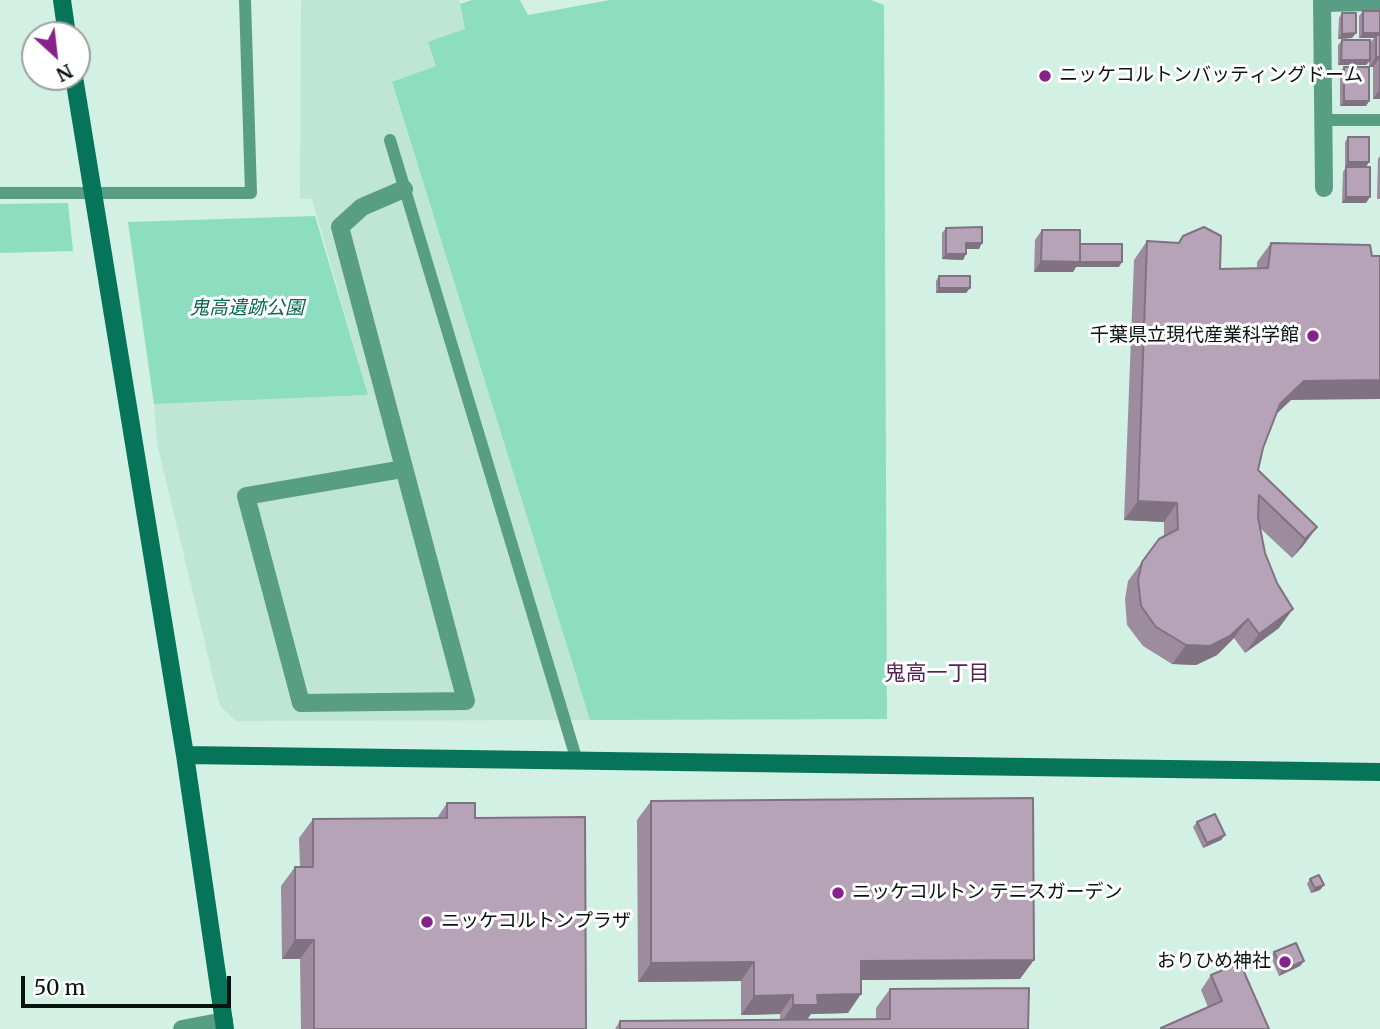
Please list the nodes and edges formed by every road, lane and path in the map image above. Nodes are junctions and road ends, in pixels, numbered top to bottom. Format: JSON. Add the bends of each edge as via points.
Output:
{"nodes":[{"id":1,"x":62,"y":0,"type":"edge"},
{"id":2,"x":245,"y":0,"type":"edge"},
{"id":3,"x":1322,"y":3,"type":"edge"},
{"id":4,"x":1380,"y":5,"type":"edge"},
{"id":5,"x":65,"y":21,"type":"edge"},
{"id":6,"x":76,"y":91,"type":"edge"},
{"id":7,"x":1324,"y":120,"type":"junction"},
{"id":8,"x":1380,"y":120,"type":"edge"},
{"id":9,"x":390,"y":140,"type":"dead end"},
{"id":10,"x":404,"y":188,"type":"junction"},
{"id":11,"x":1324,"y":188,"type":"dead end"},
{"id":12,"x":0,"y":193,"type":"edge"},
{"id":13,"x":93,"y":195,"type":"junction"},
{"id":14,"x":403,"y":469,"type":"junction"},
{"id":15,"x":185,"y":755,"type":"junction"},
{"id":16,"x":577,"y":761,"type":"junction"},
{"id":17,"x":1380,"y":772,"type":"edge"},
{"id":18,"x":224,"y":1025,"type":"edge"},
{"id":19,"x":182,"y":1029,"type":"edge"}],
"edges":[{"from":1,"to":5,"type":"street"},
{"from":2,"to":13,"type":"lane","via":[[251,193]]},
{"from":3,"to":4,"type":"lane"},
{"from":3,"to":7,"type":"street"},
{"from":6,"to":13,"type":"street"},
{"from":7,"to":8,"type":"lane"},
{"from":7,"to":11,"type":"street"},
{"from":9,"to":10,"type":"lane"},
{"from":10,"to":14,"type":"street","via":[[362,207],[340,227]]},
{"from":10,"to":16,"type":"lane"},
{"from":12,"to":13,"type":"lane"},
{"from":13,"to":15,"type":"street"},
{"from":14,"to":14,"type":"street","via":[[466,701],[301,703],[246,496]]},
{"from":15,"to":16,"type":"street"},
{"from":15,"to":18,"type":"street"},
{"from":16,"to":17,"type":"street"},
{"from":18,"to":19,"type":"street"}]}
